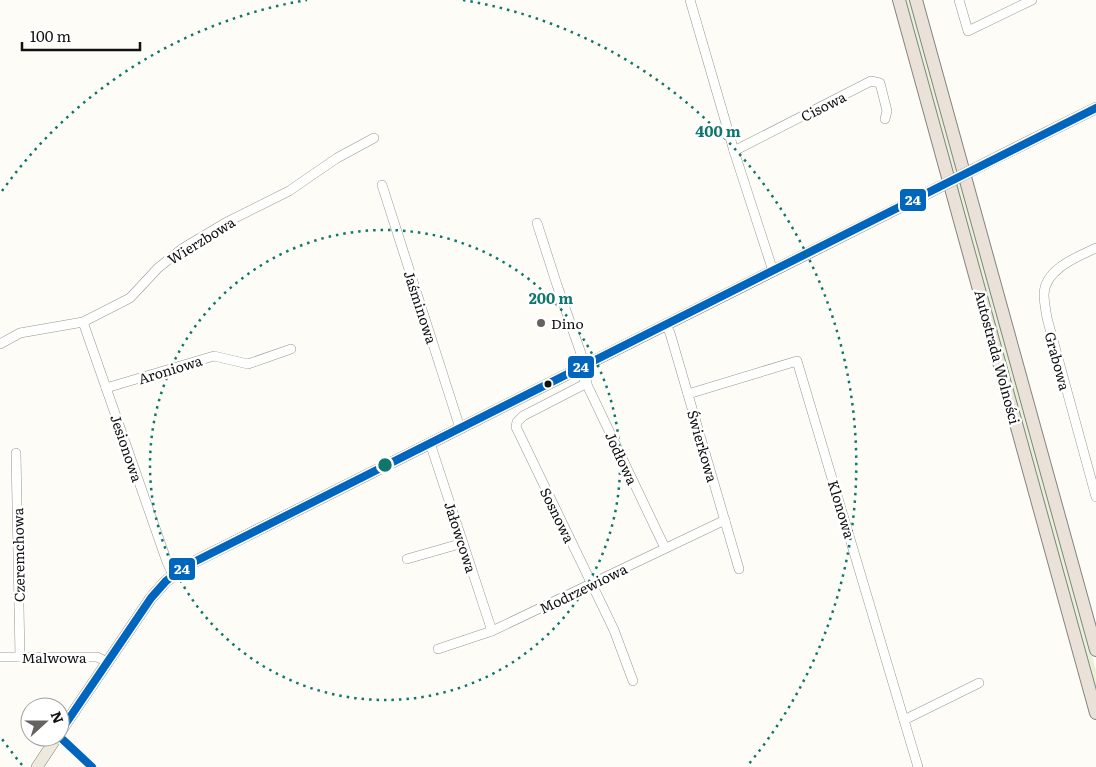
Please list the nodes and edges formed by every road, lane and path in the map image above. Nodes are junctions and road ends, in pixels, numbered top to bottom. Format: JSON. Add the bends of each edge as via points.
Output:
{"nodes":[{"id":1,"x":690,"y":0,"type":"edge"},
{"id":2,"x":899,"y":0,"type":"edge"},
{"id":3,"x":916,"y":0,"type":"edge"},
{"id":4,"x":959,"y":0,"type":"edge"},
{"id":5,"x":1032,"y":0,"type":"edge"},
{"id":6,"x":1096,"y":108,"type":"edge"},
{"id":7,"x":885,"y":118,"type":"dead end"},
{"id":8,"x":374,"y":138,"type":"dead end"},
{"id":9,"x":734,"y":151,"type":"junction"},
{"id":10,"x":382,"y":185,"type":"dead end"},
{"id":11,"x":538,"y":223,"type":"dead end"},
{"id":12,"x":1096,"y":248,"type":"edge"},
{"id":13,"x":773,"y":271,"type":"junction"},
{"id":14,"x":83,"y":322,"type":"junction"},
{"id":15,"x":666,"y":324,"type":"junction"},
{"id":16,"x":0,"y":344,"type":"edge"},
{"id":17,"x":291,"y":349,"type":"dead end"},
{"id":18,"x":582,"y":366,"type":"junction"},
{"id":19,"x":587,"y":383,"type":"junction"},
{"id":20,"x":106,"y":388,"type":"junction"},
{"id":21,"x":688,"y":394,"type":"junction"},
{"id":22,"x":460,"y":428,"type":"junction"},
{"id":23,"x":430,"y":443,"type":"junction"},
{"id":24,"x":16,"y":453,"type":"dead end"},
{"id":25,"x":1096,"y":497,"type":"edge"},
{"id":26,"x":725,"y":520,"type":"junction"},
{"id":27,"x":462,"y":542,"type":"junction"},
{"id":28,"x":665,"y":548,"type":"junction"},
{"id":29,"x":407,"y":559,"type":"dead end"},
{"id":30,"x":739,"y":569,"type":"dead end"},
{"id":31,"x":173,"y":575,"type":"junction"},
{"id":32,"x":592,"y":583,"type":"junction"},
{"id":33,"x":492,"y":631,"type":"junction"},
{"id":34,"x":438,"y":649,"type":"dead end"},
{"id":35,"x":1096,"y":650,"type":"edge"},
{"id":36,"x":0,"y":657,"type":"edge"},
{"id":37,"x":20,"y":657,"type":"junction"},
{"id":38,"x":106,"y":662,"type":"junction"},
{"id":39,"x":633,"y":681,"type":"dead end"},
{"id":40,"x":979,"y":683,"type":"dead end"},
{"id":41,"x":1096,"y":713,"type":"edge"},
{"id":42,"x":70,"y":717,"type":"edge"},
{"id":43,"x":904,"y":720,"type":"junction"},
{"id":44,"x":51,"y":747,"type":"edge"},
{"id":45,"x":69,"y":747,"type":"edge"},
{"id":46,"x":37,"y":767,"type":"edge"},
{"id":47,"x":92,"y":767,"type":"edge"},
{"id":48,"x":918,"y":767,"type":"edge"}],
"edges":[{"from":1,"to":9,"type":"street"},
{"from":2,"to":41,"type":"highway","name":"Autostrada Wolności"},
{"from":3,"to":35,"type":"highway","name":"Autostrada Wolności"},
{"from":4,"to":5,"type":"street","via":[[968,31]]},
{"from":6,"to":13,"type":"main road","bridge":true},
{"from":7,"to":9,"type":"street","name":"Cisowa","via":[[888,111],[880,83],[871,81]]},
{"from":8,"to":14,"type":"street","name":"Wierzbowa","via":[[289,190],[183,248],[158,268],[130,298]]},
{"from":9,"to":13,"type":"street"},
{"from":10,"to":22,"type":"street","name":"Jaśminowa"},
{"from":11,"to":18,"type":"street","name":"Jodłowa"},
{"from":12,"to":25,"type":"street","name":"Grabowa","via":[[1066,263],[1051,276],[1044,292],[1047,318]]},
{"from":13,"to":15,"type":"main road"},
{"from":14,"to":16,"type":"street","name":"Wierzbowa","via":[[20,333]]},
{"from":14,"to":20,"type":"street","name":"Jesionowa"},
{"from":15,"to":18,"type":"main road"},
{"from":15,"to":21,"type":"street","name":"Świerkowa"},
{"from":17,"to":20,"type":"street","name":"Aroniowa","via":[[248,364],[214,356]]},
{"from":18,"to":19,"type":"street","name":"Jodłowa"},
{"from":18,"to":22,"type":"main road"},
{"from":19,"to":28,"type":"street","name":"Jodłowa"},
{"from":19,"to":32,"type":"street","name":"Sosnowa","via":[[523,416],[516,427]]},
{"from":20,"to":31,"type":"street","name":"Jesionowa"},
{"from":21,"to":26,"type":"street","name":"Świerkowa"},
{"from":21,"to":43,"type":"street","name":"Klonowa","via":[[797,361]]},
{"from":22,"to":23,"type":"main road"},
{"from":23,"to":27,"type":"street","name":"Jałowcowa"},
{"from":23,"to":31,"type":"main road"},
{"from":24,"to":37,"type":"street","name":"Czeremchowa"},
{"from":26,"to":28,"type":"street","name":"Modrzewiowa"},
{"from":26,"to":30,"type":"street","name":"Świerkowa"},
{"from":27,"to":29,"type":"street"},
{"from":27,"to":33,"type":"street","name":"Jałowcowa"},
{"from":28,"to":32,"type":"street","name":"Modrzewiowa"},
{"from":31,"to":38,"type":"main road","via":[[151,598]]},
{"from":32,"to":33,"type":"street","name":"Modrzewiowa"},
{"from":32,"to":39,"type":"street","name":"Sosnowa"},
{"from":33,"to":34,"type":"street","name":"Modrzewiowa"},
{"from":36,"to":37,"type":"street","name":"Malwowa"},
{"from":37,"to":38,"type":"street","name":"Malwowa","via":[[97,657]]},
{"from":38,"to":42,"type":"main road"},
{"from":40,"to":43,"type":"street"},
{"from":43,"to":48,"type":"street","name":"Klonowa"},
{"from":44,"to":46,"type":"main road"},
{"from":45,"to":47,"type":"street"}]}
